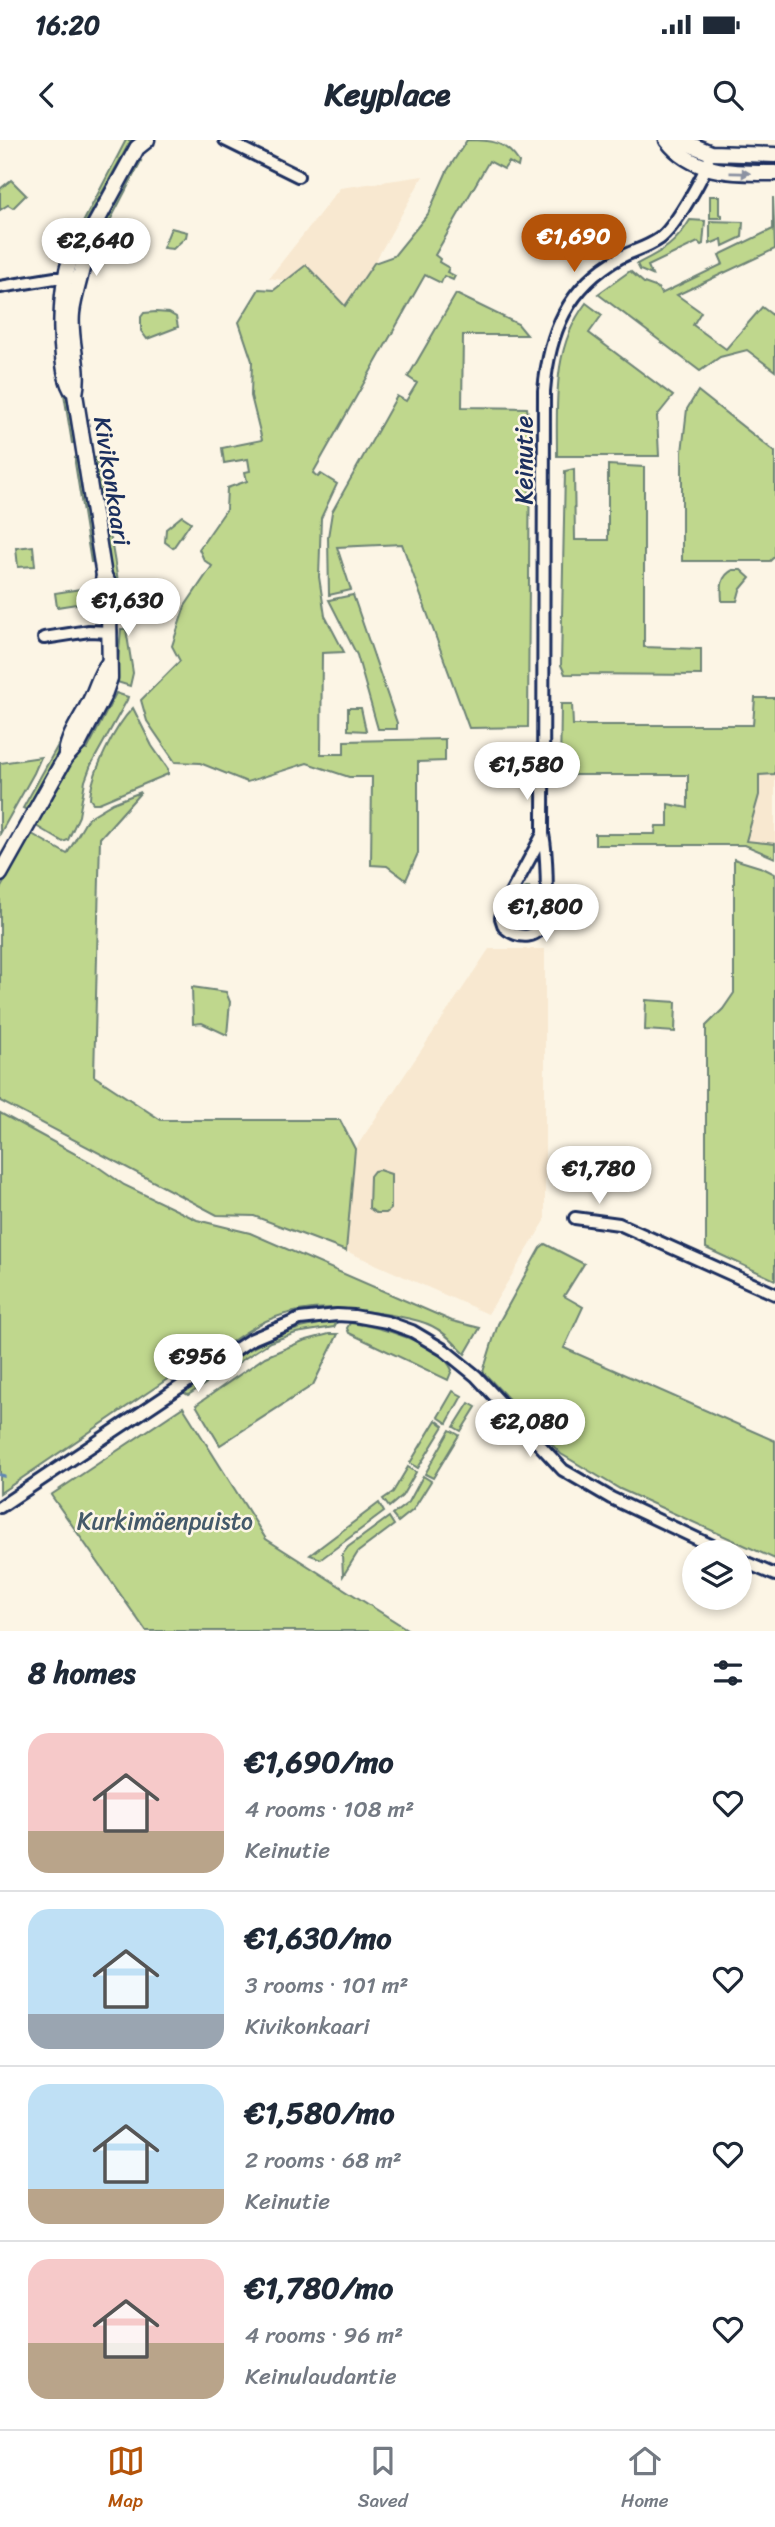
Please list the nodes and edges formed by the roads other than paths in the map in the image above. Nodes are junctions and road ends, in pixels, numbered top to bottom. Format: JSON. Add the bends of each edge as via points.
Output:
{"nodes":[{"id":1,"x":225,"y":140,"type":"edge"},
{"id":2,"x":667,"y":140,"type":"edge"},
{"id":3,"x":679,"y":140,"type":"edge"},
{"id":4,"x":140,"y":143,"type":"edge"},
{"id":5,"x":711,"y":153,"type":"junction"},
{"id":6,"x":775,"y":155,"type":"edge"},
{"id":7,"x":706,"y":168,"type":"junction"},
{"id":8,"x":775,"y":173,"type":"edge"},
{"id":9,"x":298,"y":176,"type":"dead end"},
{"id":10,"x":72,"y":278,"type":"junction"},
{"id":11,"x":0,"y":287,"type":"edge"},
{"id":12,"x":111,"y":632,"type":"junction"},
{"id":13,"x":44,"y":638,"type":"dead end"},
{"id":14,"x":543,"y":834,"type":"junction"},
{"id":15,"x":0,"y":874,"type":"edge"},
{"id":16,"x":575,"y":1218,"type":"dead end"},
{"id":17,"x":775,"y":1294,"type":"edge"},
{"id":18,"x":0,"y":1507,"type":"edge"},
{"id":19,"x":700,"y":1540,"type":"edge"},
{"id":20,"x":752,"y":1565,"type":"edge"},
{"id":21,"x":775,"y":1575,"type":"edge"}],
"edges":[{"from":1,"to":9,"type":"street"},
{"from":2,"to":7,"type":"street"},
{"from":3,"to":5,"type":"street"},
{"from":4,"to":10,"type":"street","name":"Kivikonkaari","via":[[85,243],[86,251]]},
{"from":5,"to":6,"type":"street"},
{"from":5,"to":7,"type":"street","name":"Keinutie"},
{"from":7,"to":8,"type":"street","one_way":true},
{"from":7,"to":14,"type":"street","name":"Keinutie","via":[[659,239],[621,257],[581,290],[560,320],[548,352],[544,391]]},
{"from":10,"to":11,"type":"street"},
{"from":10,"to":12,"type":"street","name":"Kivikonkaari","via":[[61,313],[62,345],[68,384],[75,394],[104,576],[111,587]]},
{"from":12,"to":13,"type":"street"},
{"from":12,"to":15,"type":"street","name":"Kivikonkaari","via":[[110,678],[101,702]]},
{"from":14,"to":14,"type":"street","name":"Keinutie","via":[[503,908],[504,927],[520,937],[534,933],[545,918]]},
{"from":16,"to":17,"type":"street","via":[[619,1224]]},
{"from":18,"to":19,"type":"street","via":[[250,1340],[300,1319],[354,1315],[412,1331],[436,1344],[476,1376],[563,1470]]},
{"from":20,"to":21,"type":"street"}]}
